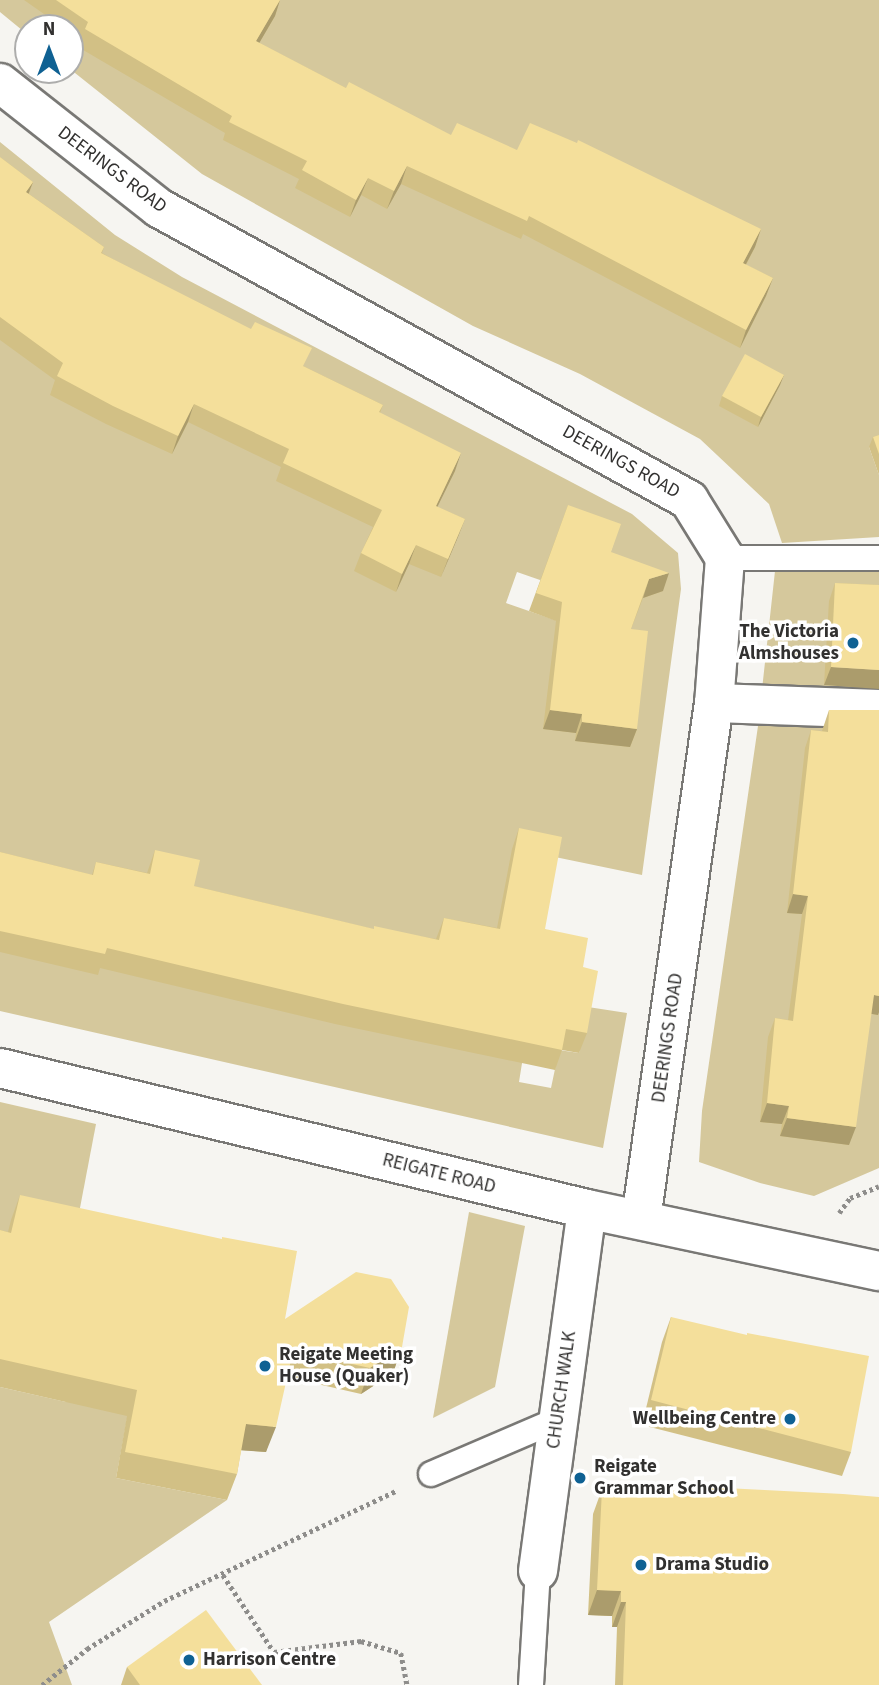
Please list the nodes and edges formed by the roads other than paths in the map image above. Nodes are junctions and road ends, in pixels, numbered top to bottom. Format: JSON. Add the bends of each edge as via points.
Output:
{"nodes":[{"id":1,"x":0,"y":83,"type":"edge"},
{"id":2,"x":725,"y":558,"type":"junction"},
{"id":3,"x":879,"y":558,"type":"edge"},
{"id":4,"x":714,"y":703,"type":"junction"},
{"id":5,"x":879,"y":709,"type":"edge"},
{"id":6,"x":0,"y":1068,"type":"edge"},
{"id":7,"x":587,"y":1209,"type":"junction"},
{"id":8,"x":640,"y":1219,"type":"junction"},
{"id":9,"x":879,"y":1271,"type":"edge"},
{"id":10,"x":557,"y":1420,"type":"junction"},
{"id":11,"x":431,"y":1474,"type":"road end"},
{"id":12,"x":538,"y":1571,"type":"joint"},
{"id":13,"x":531,"y":1685,"type":"edge"}],
"edges":[{"from":1,"to":2,"type":"street","name":"DEERINGS ROAD","via":[[159,208],[689,500]]},
{"from":2,"to":3,"type":"lane"},
{"from":2,"to":4,"type":"street","name":"DEERINGS ROAD"},
{"from":4,"to":5,"type":"street"},
{"from":4,"to":8,"type":"street","name":"DEERINGS ROAD"},
{"from":6,"to":7,"type":"street","name":"REIGATE ROAD"},
{"from":7,"to":8,"type":"street","name":"REIGATE ROAD"},
{"from":7,"to":10,"type":"street","name":"CHURCH WALK"},
{"from":8,"to":9,"type":"street","name":"REIGATE ROAD"},
{"from":10,"to":11,"type":"lane"},
{"from":10,"to":12,"type":"street","name":"CHURCH WALK"},
{"from":12,"to":13,"type":"lane"}]}
